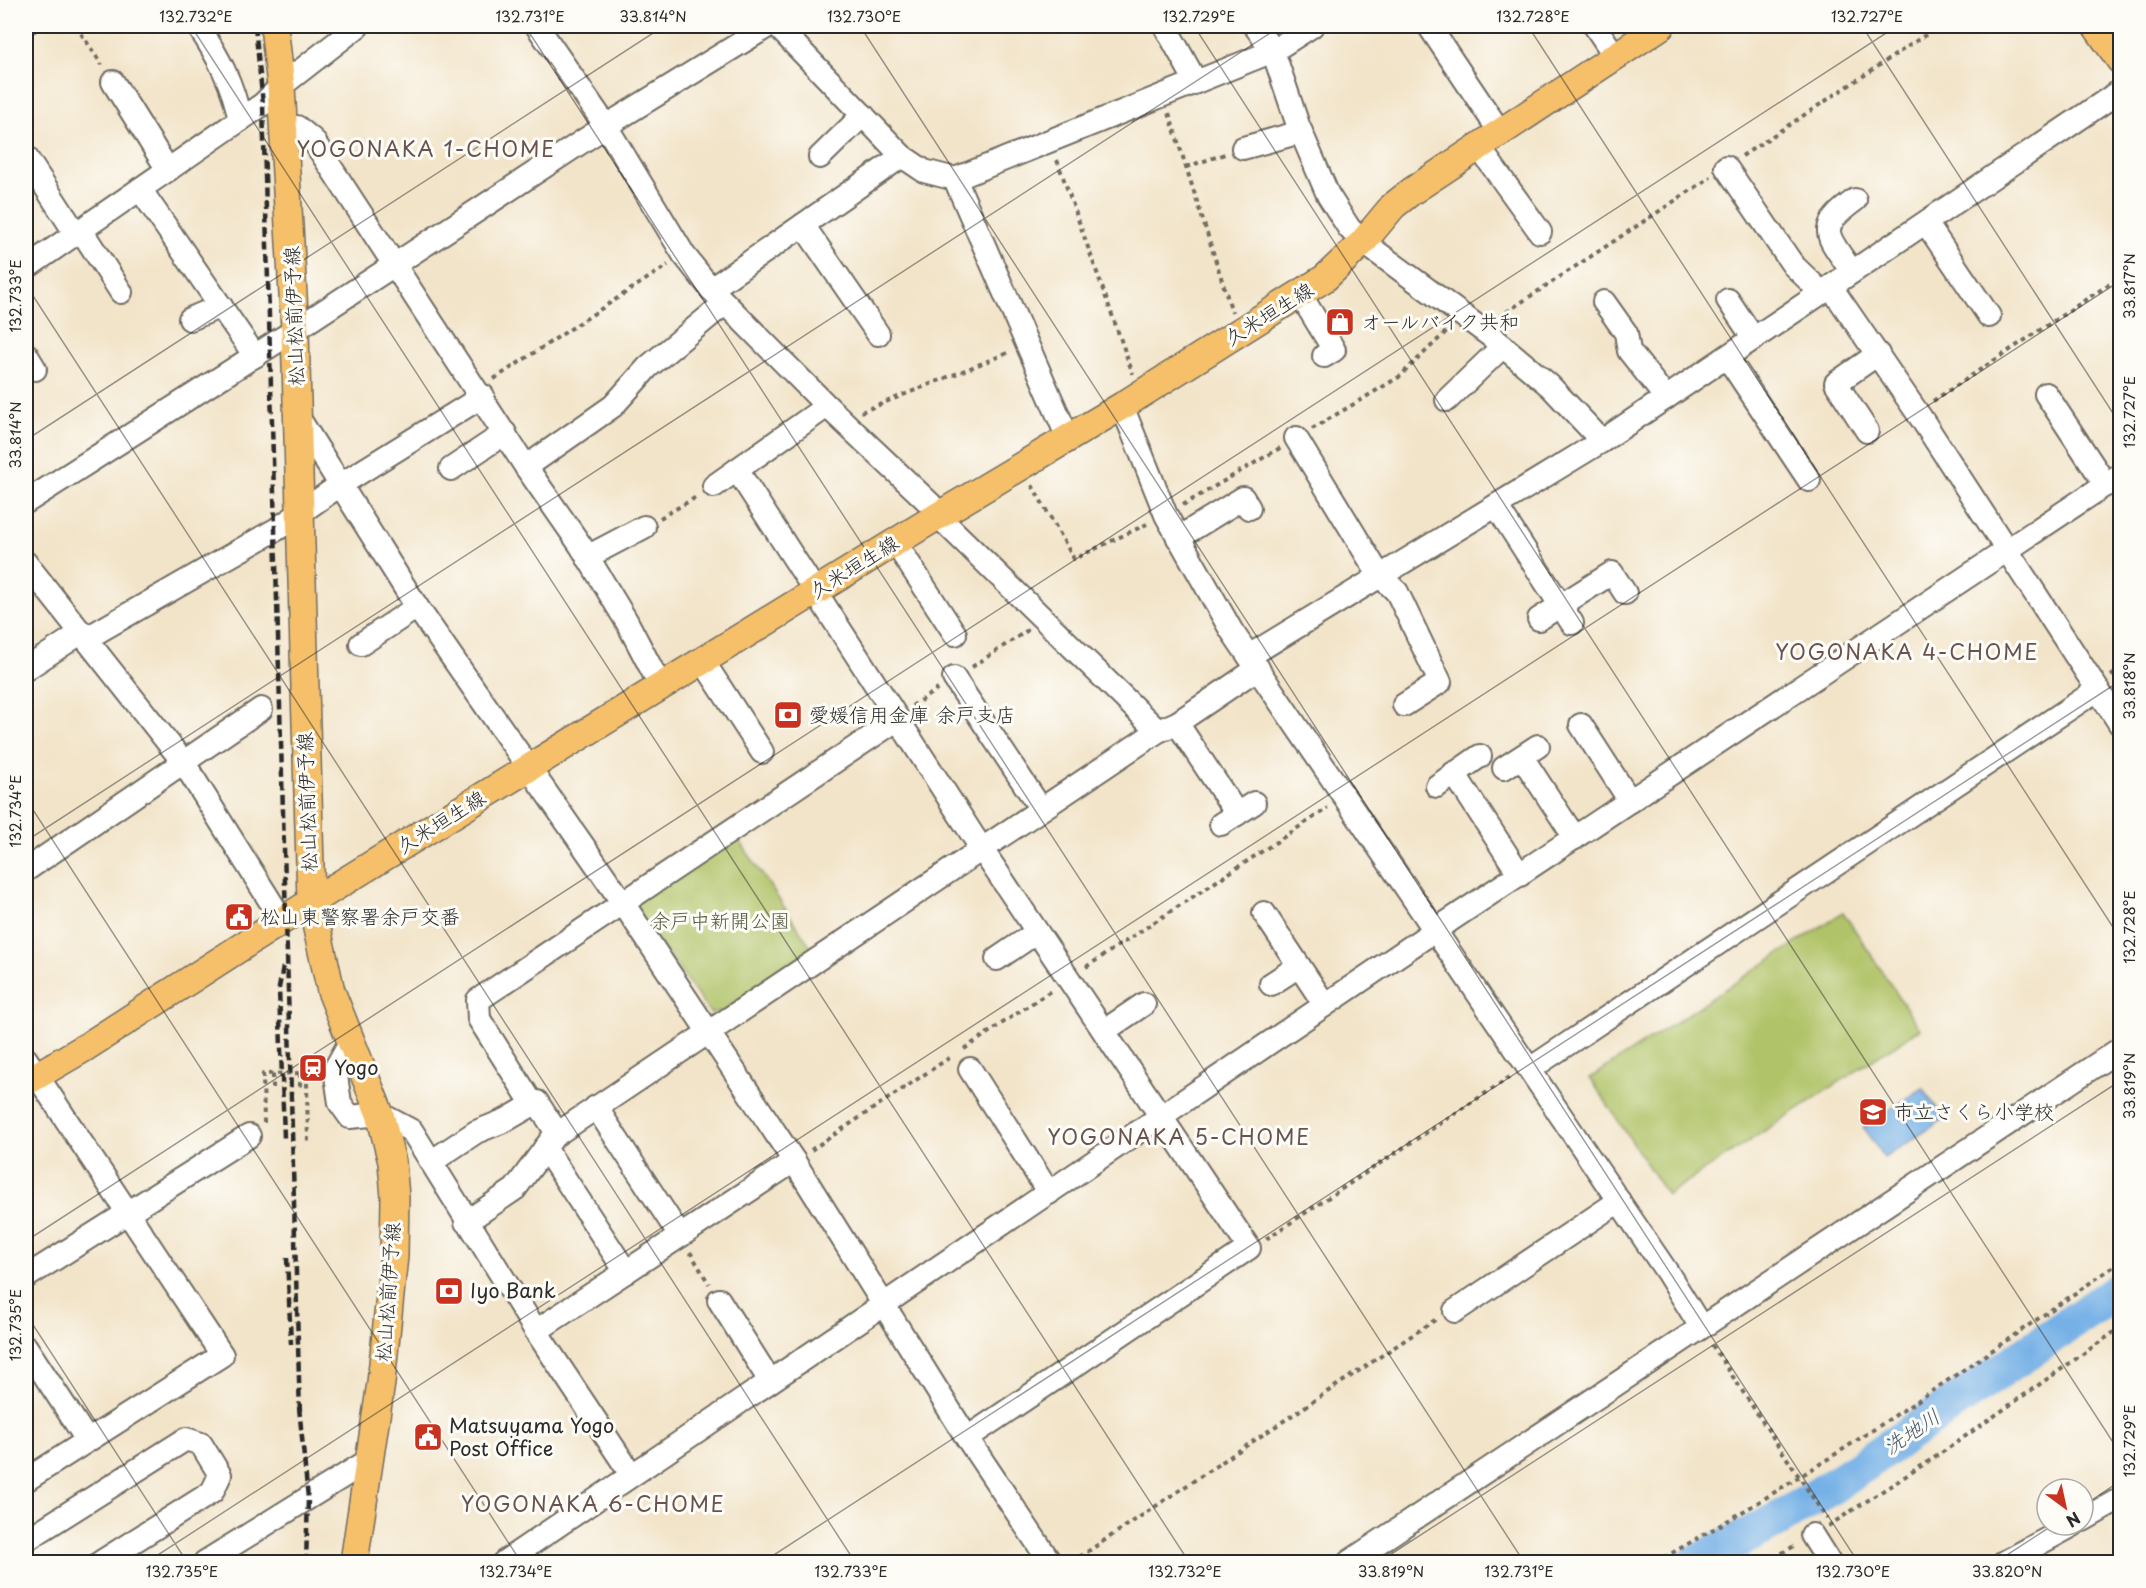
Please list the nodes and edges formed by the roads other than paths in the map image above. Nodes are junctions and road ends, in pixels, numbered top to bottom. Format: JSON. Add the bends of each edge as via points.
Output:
{"nodes":[{"id":1,"x":198,"y":26,"type":"edge"},
{"id":2,"x":274,"y":26,"type":"edge"},
{"id":3,"x":358,"y":26,"type":"edge"},
{"id":4,"x":537,"y":26,"type":"edge"},
{"id":5,"x":768,"y":26,"type":"edge"},
{"id":6,"x":777,"y":26,"type":"edge"},
{"id":7,"x":1165,"y":26,"type":"edge"},
{"id":8,"x":1255,"y":26,"type":"edge"},
{"id":9,"x":1312,"y":26,"type":"edge"},
{"id":10,"x":1429,"y":26,"type":"edge"},
{"id":11,"x":1595,"y":26,"type":"edge"},
{"id":12,"x":1661,"y":26,"type":"edge"},
{"id":13,"x":2096,"y":26,"type":"edge"},
{"id":14,"x":1272,"y":51,"type":"junction"},
{"id":15,"x":1615,"y":56,"type":"junction"},
{"id":16,"x":2121,"y":60,"type":"edge"},
{"id":17,"x":113,"y":82,"type":"road end"},
{"id":18,"x":1196,"y":82,"type":"junction"},
{"id":19,"x":281,"y":86,"type":"junction"},
{"id":20,"x":2121,"y":91,"type":"edge"},
{"id":21,"x":863,"y":115,"type":"junction"},
{"id":22,"x":240,"y":120,"type":"junction"},
{"id":23,"x":606,"y":126,"type":"junction"},
{"id":24,"x":284,"y":127,"type":"junction"},
{"id":25,"x":1300,"y":132,"type":"junction"},
{"id":26,"x":1489,"y":139,"type":"junction"},
{"id":27,"x":1243,"y":148,"type":"road end"},
{"id":28,"x":902,"y":156,"type":"junction"},
{"id":29,"x":26,"y":157,"type":"edge"},
{"id":30,"x":820,"y":157,"type":"dead end"},
{"id":31,"x":1726,"y":167,"type":"dead end"},
{"id":32,"x":168,"y":170,"type":"junction"},
{"id":33,"x":955,"y":179,"type":"junction"},
{"id":34,"x":140,"y":189,"type":"junction"},
{"id":35,"x":1855,"y":200,"type":"dead end"},
{"id":36,"x":1926,"y":223,"type":"junction"},
{"id":37,"x":803,"y":225,"type":"junction"},
{"id":38,"x":78,"y":232,"type":"junction"},
{"id":39,"x":1540,"y":232,"type":"dead end"},
{"id":40,"x":1363,"y":242,"type":"junction"},
{"id":41,"x":394,"y":265,"type":"junction"},
{"id":42,"x":26,"y":268,"type":"edge"},
{"id":43,"x":1852,"y":272,"type":"junction"},
{"id":44,"x":1827,"y":290,"type":"junction"},
{"id":45,"x":122,"y":292,"type":"dead end"},
{"id":46,"x":1300,"y":294,"type":"junction"},
{"id":47,"x":222,"y":295,"type":"junction"},
{"id":48,"x":717,"y":297,"type":"junction"},
{"id":49,"x":1728,"y":300,"type":"dead end"},
{"id":50,"x":1603,"y":303,"type":"dead end"},
{"id":51,"x":1989,"y":316,"type":"dead end"},
{"id":52,"x":190,"y":319,"type":"dead end"},
{"id":53,"x":295,"y":330,"type":"junction"},
{"id":54,"x":878,"y":333,"type":"dead end"},
{"id":55,"x":1754,"y":339,"type":"junction"},
{"id":56,"x":1503,"y":346,"type":"junction"},
{"id":57,"x":1878,"y":354,"type":"junction"},
{"id":58,"x":255,"y":356,"type":"junction"},
{"id":59,"x":1324,"y":356,"type":"dead end"},
{"id":60,"x":1727,"y":357,"type":"junction"},
{"id":61,"x":480,"y":393,"type":"junction"},
{"id":62,"x":2046,"y":394,"type":"dead end"},
{"id":63,"x":1666,"y":398,"type":"junction"},
{"id":64,"x":1131,"y":400,"type":"junction"},
{"id":65,"x":1447,"y":400,"type":"dead end"},
{"id":66,"x":834,"y":413,"type":"junction"},
{"id":67,"x":297,"y":417,"type":"junction"},
{"id":68,"x":1867,"y":431,"type":"dead end"},
{"id":69,"x":505,"y":433,"type":"junction"},
{"id":70,"x":1068,"y":438,"type":"junction"},
{"id":71,"x":1296,"y":438,"type":"road end"},
{"id":72,"x":1602,"y":441,"type":"junction"},
{"id":73,"x":526,"y":467,"type":"junction"},
{"id":74,"x":451,"y":469,"type":"dead end"},
{"id":75,"x":737,"y":470,"type":"junction"},
{"id":76,"x":1809,"y":480,"type":"dead end"},
{"id":77,"x":2113,"y":480,"type":"edge"},
{"id":78,"x":340,"y":485,"type":"junction"},
{"id":79,"x":714,"y":486,"type":"road end"},
{"id":80,"x":26,"y":502,"type":"edge"},
{"id":81,"x":1497,"y":507,"type":"junction"},
{"id":82,"x":1249,"y":508,"type":"dead end"},
{"id":83,"x":299,"y":514,"type":"junction"},
{"id":84,"x":939,"y":515,"type":"junction"},
{"id":85,"x":644,"y":527,"type":"road end"},
{"id":86,"x":1178,"y":538,"type":"junction"},
{"id":87,"x":896,"y":542,"type":"junction"},
{"id":88,"x":2008,"y":550,"type":"junction"},
{"id":89,"x":587,"y":557,"type":"junction"},
{"id":90,"x":26,"y":563,"type":"edge"},
{"id":91,"x":1379,"y":575,"type":"junction"},
{"id":92,"x":815,"y":591,"type":"junction"},
{"id":93,"x":1625,"y":593,"type":"dead end"},
{"id":94,"x":417,"y":607,"type":"junction"},
{"id":95,"x":1566,"y":614,"type":"junction"},
{"id":96,"x":1539,"y":619,"type":"dead end"},
{"id":97,"x":955,"y":634,"type":"dead end"},
{"id":98,"x":84,"y":635,"type":"junction"},
{"id":99,"x":362,"y":644,"type":"dead end"},
{"id":100,"x":703,"y":661,"type":"junction"},
{"id":101,"x":1254,"y":662,"type":"junction"},
{"id":102,"x":26,"y":669,"type":"edge"},
{"id":103,"x":954,"y":678,"type":"dead end"},
{"id":104,"x":661,"y":687,"type":"junction"},
{"id":105,"x":2097,"y":690,"type":"junction"},
{"id":106,"x":1404,"y":705,"type":"dead end"},
{"id":107,"x":261,"y":710,"type":"dead end"},
{"id":108,"x":898,"y":719,"type":"junction"},
{"id":109,"x":2121,"y":724,"type":"edge"},
{"id":110,"x":1579,"y":726,"type":"dead end"},
{"id":111,"x":1168,"y":727,"type":"junction"},
{"id":112,"x":762,"y":752,"type":"dead end"},
{"id":113,"x":1480,"y":756,"type":"dead end"},
{"id":114,"x":1521,"y":757,"type":"dead end"},
{"id":115,"x":184,"y":763,"type":"junction"},
{"id":116,"x":530,"y":767,"type":"junction"},
{"id":117,"x":1630,"y":801,"type":"junction"},
{"id":118,"x":1041,"y":808,"type":"junction"},
{"id":119,"x":1237,"y":813,"type":"dead end"},
{"id":120,"x":1575,"y":838,"type":"junction"},
{"id":121,"x":981,"y":848,"type":"junction"},
{"id":122,"x":26,"y":870,"type":"edge"},
{"id":123,"x":1520,"y":875,"type":"junction"},
{"id":124,"x":310,"y":902,"type":"junction"},
{"id":125,"x":623,"y":903,"type":"junction"},
{"id":126,"x":1264,"y":913,"type":"dead end"},
{"id":127,"x":282,"y":920,"type":"junction"},
{"id":128,"x":1437,"y":929,"type":"junction"},
{"id":129,"x":1037,"y":932,"type":"junction"},
{"id":130,"x":997,"y":959,"type":"dead end"},
{"id":131,"x":1299,"y":966,"type":"junction"},
{"id":132,"x":1271,"y":984,"type":"dead end"},
{"id":133,"x":1143,"y":1004,"type":"dead end"},
{"id":134,"x":1325,"y":1005,"type":"junction"},
{"id":135,"x":707,"y":1031,"type":"junction"},
{"id":136,"x":1104,"y":1031,"type":"junction"},
{"id":137,"x":2121,"y":1049,"type":"edge"},
{"id":138,"x":1529,"y":1067,"type":"junction"},
{"id":139,"x":970,"y":1069,"type":"dead end"},
{"id":140,"x":29,"y":1072,"type":"edge"},
{"id":141,"x":532,"y":1103,"type":"junction"},
{"id":142,"x":596,"y":1107,"type":"junction"},
{"id":143,"x":380,"y":1114,"type":"junction"},
{"id":144,"x":1161,"y":1116,"type":"junction"},
{"id":145,"x":256,"y":1133,"type":"road end"},
{"id":146,"x":551,"y":1141,"type":"junction"},
{"id":147,"x":794,"y":1161,"type":"junction"},
{"id":148,"x":431,"y":1162,"type":"junction"},
{"id":149,"x":1049,"y":1193,"type":"junction"},
{"id":150,"x":1620,"y":1201,"type":"junction"},
{"id":151,"x":127,"y":1212,"type":"junction"},
{"id":152,"x":466,"y":1222,"type":"junction"},
{"id":153,"x":680,"y":1236,"type":"junction"},
{"id":154,"x":626,"y":1272,"type":"junction"},
{"id":155,"x":26,"y":1278,"type":"edge"},
{"id":156,"x":719,"y":1300,"type":"road end"},
{"id":157,"x":885,"y":1304,"type":"junction"},
{"id":158,"x":1455,"y":1311,"type":"road end"},
{"id":159,"x":1701,"y":1327,"type":"junction"},
{"id":160,"x":536,"y":1331,"type":"junction"},
{"id":161,"x":29,"y":1339,"type":"edge"},
{"id":162,"x":770,"y":1381,"type":"junction"},
{"id":163,"x":967,"y":1438,"type":"junction"},
{"id":164,"x":87,"y":1440,"type":"junction"},
{"id":165,"x":371,"y":1459,"type":"junction"},
{"id":166,"x":631,"y":1474,"type":"junction"},
{"id":167,"x":26,"y":1480,"type":"edge"},
{"id":168,"x":2121,"y":1499,"type":"edge"},
{"id":169,"x":2095,"y":1513,"type":"edge"},
{"id":170,"x":1820,"y":1528,"type":"road end"},
{"id":171,"x":2052,"y":1537,"type":"edge"},
{"id":172,"x":26,"y":1540,"type":"edge"},
{"id":173,"x":100,"y":1563,"type":"edge"},
{"id":174,"x":205,"y":1563,"type":"edge"},
{"id":175,"x":354,"y":1563,"type":"edge"},
{"id":176,"x":504,"y":1563,"type":"edge"},
{"id":177,"x":1050,"y":1563,"type":"edge"},
{"id":178,"x":1349,"y":1563,"type":"edge"},
{"id":179,"x":1830,"y":1563,"type":"edge"},
{"id":180,"x":2005,"y":1563,"type":"edge"}],
"edges":[{"from":1,"to":22,"type":"street","via":[[226,73]]},
{"from":2,"to":19,"type":"main road","name":"松山松前伊予線"},
{"from":3,"to":19,"type":"street"},
{"from":4,"to":23,"type":"street"},
{"from":5,"to":23,"type":"street"},
{"from":6,"to":21,"type":"street"},
{"from":7,"to":18,"type":"street"},
{"from":8,"to":14,"type":"street"},
{"from":9,"to":14,"type":"street"},
{"from":10,"to":26,"type":"street"},
{"from":11,"to":15,"type":"street"},
{"from":12,"to":15,"type":"main road","name":"久米垣生線"},
{"from":13,"to":16,"type":"main road"},
{"from":14,"to":18,"type":"street"},
{"from":14,"to":25,"type":"street"},
{"from":15,"to":26,"type":"main road","name":"久米垣生線"},
{"from":17,"to":32,"type":"street"},
{"from":18,"to":33,"type":"street"},
{"from":19,"to":22,"type":"street"},
{"from":19,"to":24,"type":"main road","name":"松山松前伊予線"},
{"from":20,"to":36,"type":"street"},
{"from":21,"to":28,"type":"street"},
{"from":21,"to":30,"type":"street"},
{"from":22,"to":32,"type":"street"},
{"from":23,"to":41,"type":"street"},
{"from":23,"to":48,"type":"street","via":[[684,255]]},
{"from":24,"to":41,"type":"street","via":[[297,127],[314,140]]},
{"from":24,"to":53,"type":"main road","name":"松山松前伊予線"},
{"from":25,"to":27,"type":"street"},
{"from":25,"to":40,"type":"street","via":[[1336,208]]},
{"from":26,"to":39,"type":"street"},
{"from":26,"to":40,"type":"main road","name":"久米垣生線","via":[[1393,206]]},
{"from":28,"to":33,"type":"street","via":[[924,171]]},
{"from":28,"to":37,"type":"street"},
{"from":29,"to":38,"type":"street"},
{"from":31,"to":44,"type":"street","via":[[1793,265]]},
{"from":32,"to":34,"type":"street"},
{"from":33,"to":70,"type":"street"},
{"from":34,"to":38,"type":"street"},
{"from":34,"to":47,"type":"street"},
{"from":35,"to":43,"type":"street","via":[[1828,224],[1830,238]]},
{"from":36,"to":43,"type":"street"},
{"from":36,"to":51,"type":"street"},
{"from":37,"to":48,"type":"street"},
{"from":37,"to":54,"type":"street"},
{"from":38,"to":42,"type":"street"},
{"from":38,"to":45,"type":"street"},
{"from":40,"to":46,"type":"main road","name":"久米垣生線","via":[[1325,278]]},
{"from":40,"to":56,"type":"street"},
{"from":41,"to":53,"type":"street"},
{"from":41,"to":61,"type":"street"},
{"from":43,"to":44,"type":"street"},
{"from":44,"to":55,"type":"street"},
{"from":44,"to":57,"type":"street"},
{"from":46,"to":59,"type":"street","via":[[1334,350]]},
{"from":46,"to":64,"type":"main road","name":"久米垣生線"},
{"from":47,"to":52,"type":"street"},
{"from":47,"to":58,"type":"street"},
{"from":48,"to":66,"type":"street"},
{"from":48,"to":73,"type":"street","via":[[613,406]]},
{"from":49,"to":55,"type":"street"},
{"from":50,"to":63,"type":"street","via":[[1626,333],[1629,351]]},
{"from":53,"to":58,"type":"street"},
{"from":53,"to":67,"type":"main road","name":"松山松前伊予線"},
{"from":55,"to":60,"type":"street"},
{"from":56,"to":65,"type":"street"},
{"from":56,"to":72,"type":"street","via":[[1550,386]]},
{"from":57,"to":68,"type":"street","via":[[1836,383]]},
{"from":57,"to":88,"type":"street"},
{"from":58,"to":80,"type":"street"},
{"from":60,"to":63,"type":"street"},
{"from":60,"to":76,"type":"street"},
{"from":61,"to":69,"type":"street"},
{"from":61,"to":78,"type":"street"},
{"from":62,"to":77,"type":"street"},
{"from":63,"to":72,"type":"street"},
{"from":64,"to":70,"type":"main road","name":"久米垣生線"},
{"from":64,"to":86,"type":"street","via":[[1166,515]]},
{"from":66,"to":75,"type":"street"},
{"from":66,"to":84,"type":"street"},
{"from":67,"to":78,"type":"street"},
{"from":67,"to":83,"type":"main road","name":"松山松前伊予線"},
{"from":69,"to":73,"type":"street"},
{"from":69,"to":74,"type":"street"},
{"from":70,"to":84,"type":"main road","name":"久米垣生線"},
{"from":71,"to":91,"type":"street"},
{"from":72,"to":81,"type":"street"},
{"from":73,"to":89,"type":"street"},
{"from":75,"to":79,"type":"street"},
{"from":75,"to":92,"type":"street"},
{"from":77,"to":88,"type":"street"},
{"from":78,"to":83,"type":"street"},
{"from":78,"to":94,"type":"street"},
{"from":81,"to":91,"type":"street"},
{"from":81,"to":95,"type":"street"},
{"from":82,"to":86,"type":"street","via":[[1244,498]]},
{"from":83,"to":98,"type":"street"},
{"from":83,"to":124,"type":"main road","name":"松山松前伊予線"},
{"from":84,"to":87,"type":"main road","name":"久米垣生線"},
{"from":84,"to":111,"type":"street"},
{"from":85,"to":89,"type":"street"},
{"from":86,"to":101,"type":"street","via":[[1200,580]]},
{"from":87,"to":92,"type":"main road","name":"久米垣生線"},
{"from":87,"to":97,"type":"street"},
{"from":88,"to":105,"type":"street"},
{"from":88,"to":117,"type":"street"},
{"from":89,"to":104,"type":"street"},
{"from":90,"to":98,"type":"street"},
{"from":91,"to":101,"type":"street"},
{"from":91,"to":106,"type":"street","via":[[1398,592],[1440,682]]},
{"from":92,"to":100,"type":"main road","name":"久米垣生線"},
{"from":92,"to":108,"type":"street"},
{"from":93,"to":95,"type":"street","via":[[1612,573]]},
{"from":94,"to":99,"type":"street"},
{"from":94,"to":116,"type":"street"},
{"from":95,"to":96,"type":"street"},
{"from":98,"to":102,"type":"street"},
{"from":98,"to":115,"type":"street"},
{"from":100,"to":104,"type":"main road","name":"久米垣生線"},
{"from":100,"to":112,"type":"street"},
{"from":101,"to":111,"type":"street"},
{"from":101,"to":128,"type":"street"},
{"from":103,"to":118,"type":"street"},
{"from":104,"to":116,"type":"main road","name":"久米垣生線"},
{"from":105,"to":109,"type":"street"},
{"from":105,"to":138,"type":"street"},
{"from":107,"to":115,"type":"street"},
{"from":108,"to":121,"type":"street"},
{"from":108,"to":125,"type":"street"},
{"from":110,"to":117,"type":"street"},
{"from":111,"to":118,"type":"street"},
{"from":111,"to":119,"type":"street"},
{"from":113,"to":123,"type":"street","via":[[1445,779]]},
{"from":114,"to":120,"type":"street"},
{"from":115,"to":122,"type":"street"},
{"from":115,"to":127,"type":"street"},
{"from":116,"to":124,"type":"main road","name":"久米垣生線"},
{"from":116,"to":125,"type":"street"},
{"from":117,"to":120,"type":"street"},
{"from":118,"to":121,"type":"street"},
{"from":120,"to":123,"type":"street"},
{"from":121,"to":129,"type":"street"},
{"from":121,"to":135,"type":"street"},
{"from":123,"to":128,"type":"street"},
{"from":124,"to":127,"type":"main road","name":"久米垣生線"},
{"from":124,"to":143,"type":"main road","name":"松山松前伊予線","via":[[331,991]]},
{"from":125,"to":135,"type":"street"},
{"from":125,"to":141,"type":"street","via":[[478,1000],[479,1018]]},
{"from":126,"to":131,"type":"street"},
{"from":127,"to":140,"type":"main road","name":"久米垣生線","via":[[86,1047]]},
{"from":128,"to":134,"type":"street"},
{"from":128,"to":138,"type":"street"},
{"from":129,"to":130,"type":"street"},
{"from":129,"to":136,"type":"street"},
{"from":131,"to":132,"type":"street"},
{"from":131,"to":134,"type":"street"},
{"from":133,"to":136,"type":"street"},
{"from":134,"to":144,"type":"street"},
{"from":135,"to":142,"type":"street"},
{"from":135,"to":147,"type":"street"},
{"from":136,"to":144,"type":"street"},
{"from":137,"to":159,"type":"street"},
{"from":138,"to":150,"type":"street"},
{"from":139,"to":149,"type":"street"},
{"from":140,"to":151,"type":"street"},
{"from":141,"to":146,"type":"street","via":[[537,1102]]},
{"from":141,"to":148,"type":"street","via":[[506,1120],[476,1132]]},
{"from":142,"to":146,"type":"street"},
{"from":142,"to":153,"type":"street"},
{"from":143,"to":148,"type":"street","via":[[412,1131]]},
{"from":143,"to":165,"type":"main road","name":"松山松前伊予線","via":[[392,1162],[394,1256]]},
{"from":144,"to":149,"type":"street"},
{"from":144,"to":163,"type":"street","via":[[1249,1248]]},
{"from":145,"to":151,"type":"street"},
{"from":146,"to":152,"type":"street","via":[[515,1189]]},
{"from":146,"to":154,"type":"street"},
{"from":147,"to":153,"type":"street"},
{"from":147,"to":157,"type":"street"},
{"from":148,"to":152,"type":"street"},
{"from":149,"to":157,"type":"street"},
{"from":150,"to":158,"type":"street"},
{"from":150,"to":159,"type":"street"},
{"from":151,"to":155,"type":"street"},
{"from":151,"to":164,"type":"street","via":[[222,1355]]},
{"from":152,"to":160,"type":"street"},
{"from":153,"to":154,"type":"street"},
{"from":154,"to":160,"type":"street"},
{"from":156,"to":162,"type":"street"},
{"from":157,"to":162,"type":"street"},
{"from":157,"to":163,"type":"street"},
{"from":159,"to":178,"type":"street"},
{"from":160,"to":166,"type":"street"},
{"from":161,"to":164,"type":"street"},
{"from":162,"to":166,"type":"street"},
{"from":163,"to":177,"type":"street"},
{"from":164,"to":167,"type":"street"},
{"from":165,"to":174,"type":"street"},
{"from":165,"to":175,"type":"main road","name":"松山松前伊予線"},
{"from":166,"to":176,"type":"street"},
{"from":168,"to":169,"type":"street"},
{"from":170,"to":179,"type":"street"},
{"from":171,"to":180,"type":"street"},
{"from":172,"to":173,"type":"street","via":[[186,1439],[201,1444],[220,1475],[212,1492]]}]}
